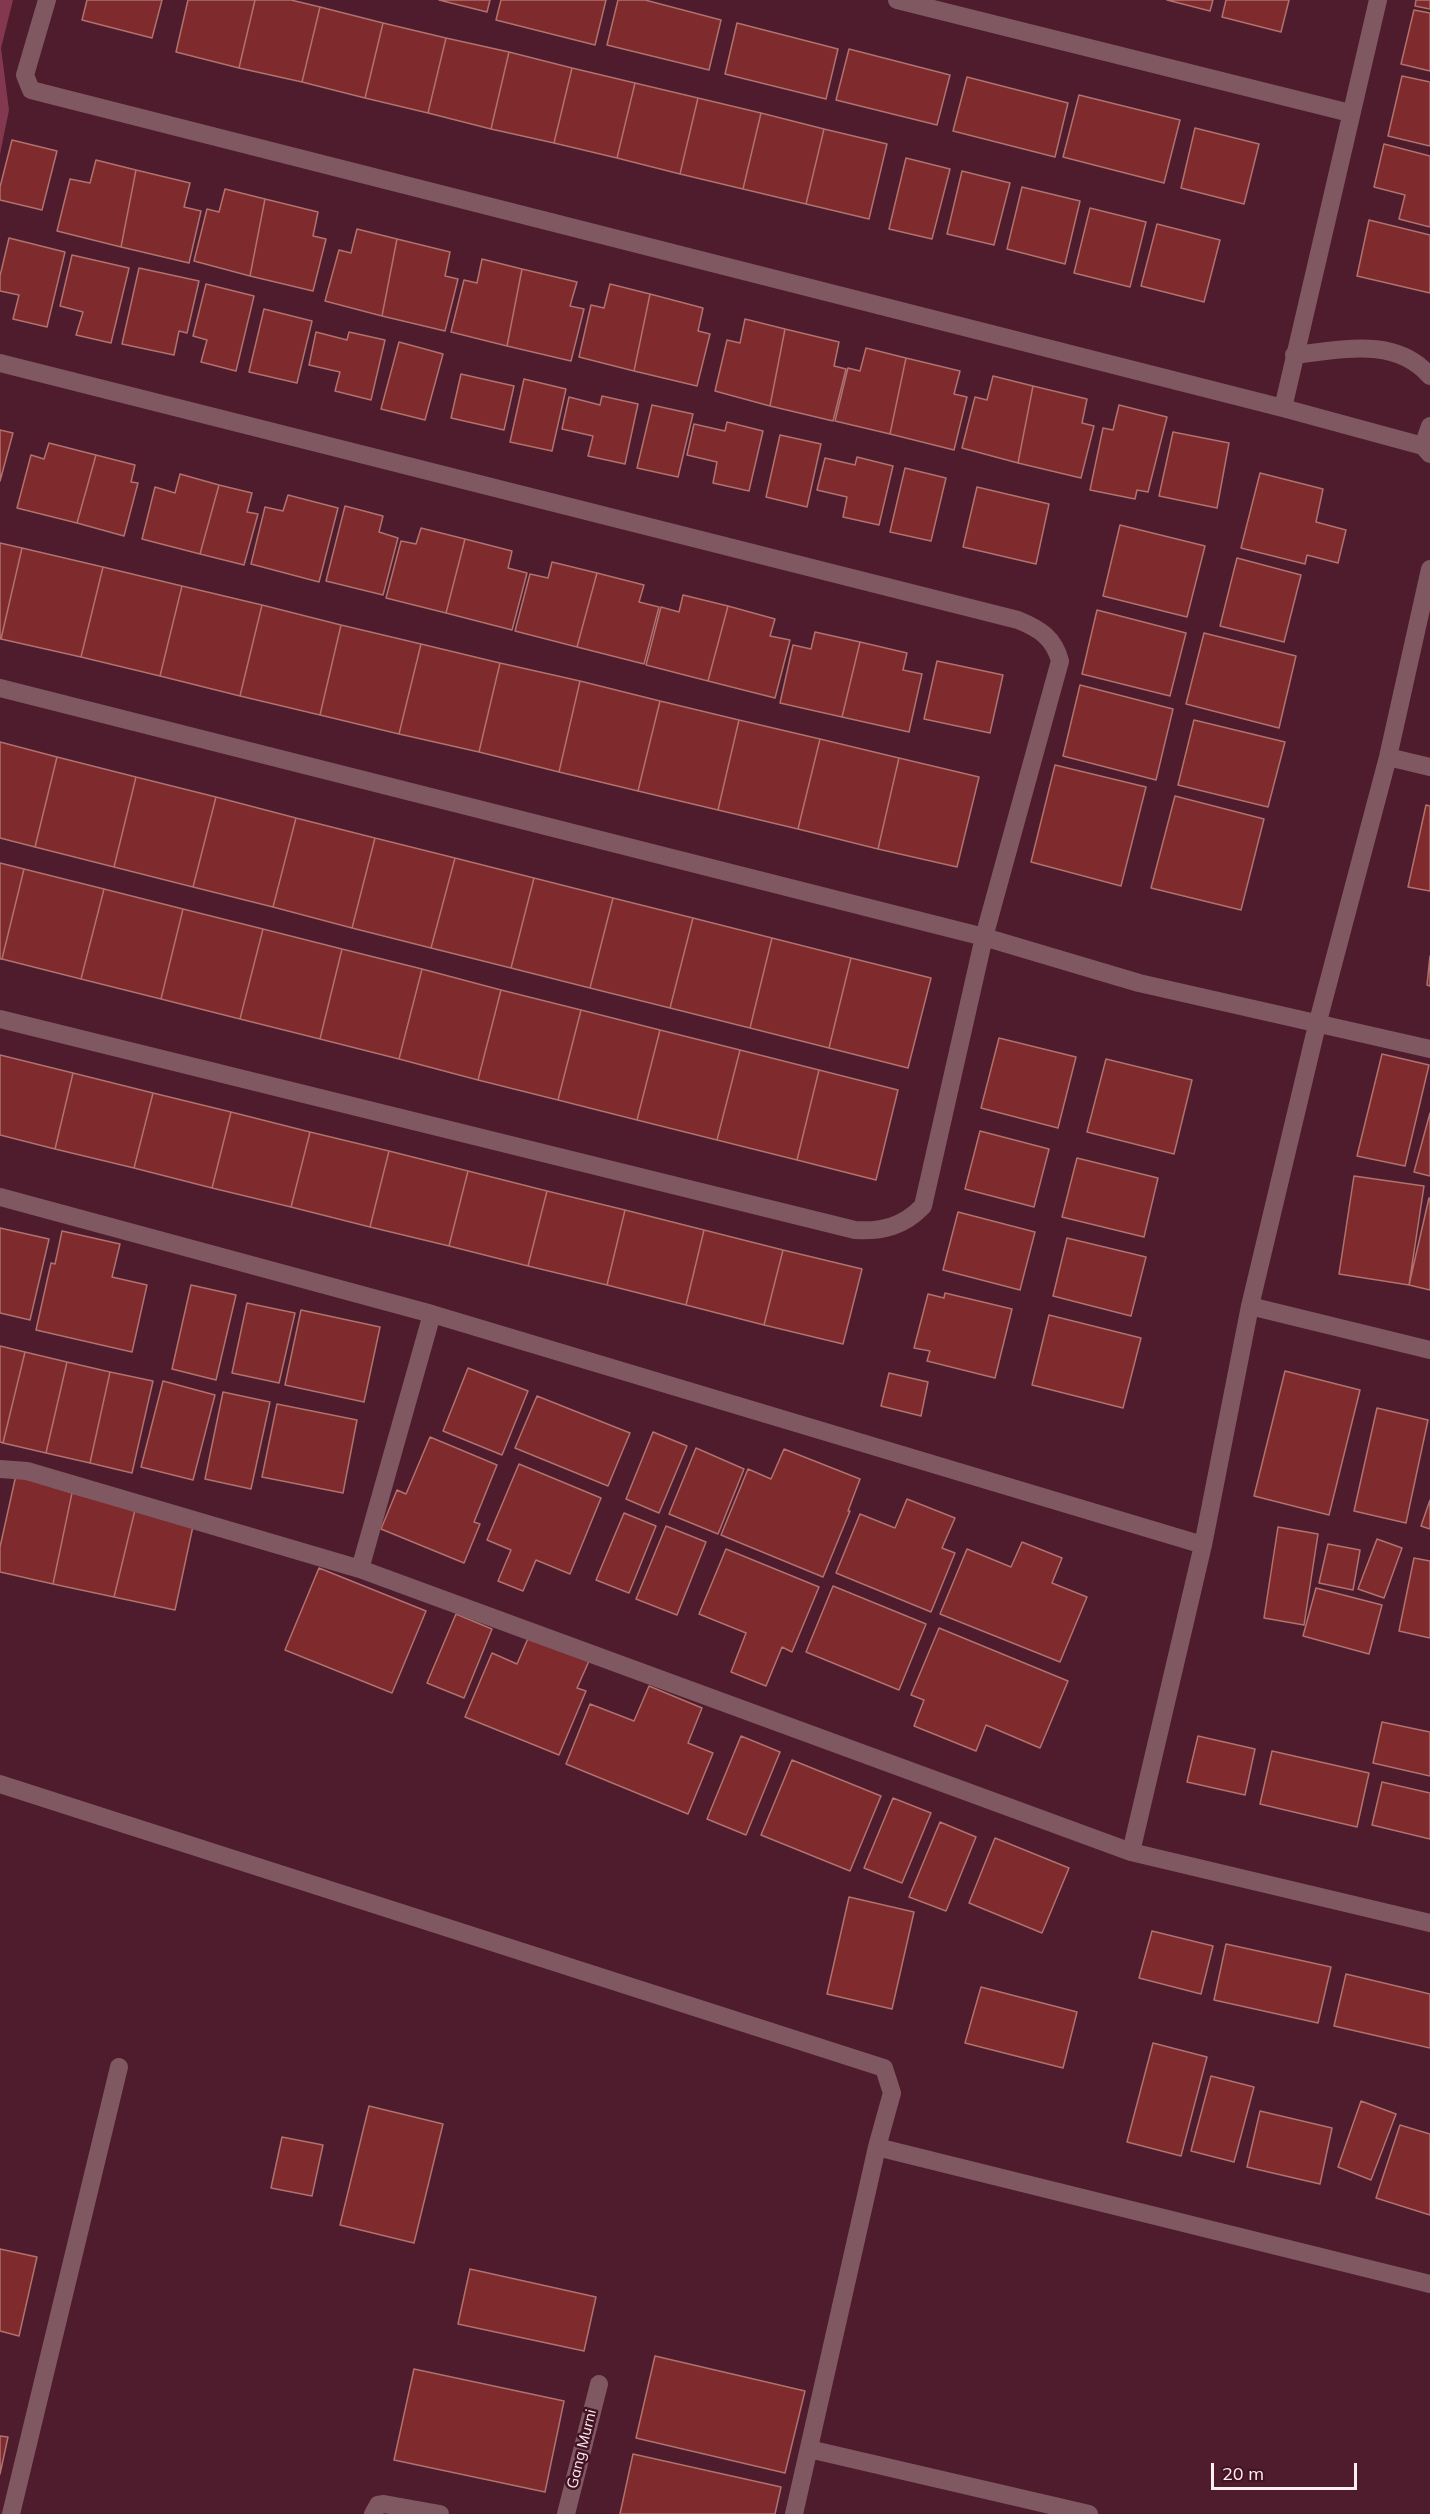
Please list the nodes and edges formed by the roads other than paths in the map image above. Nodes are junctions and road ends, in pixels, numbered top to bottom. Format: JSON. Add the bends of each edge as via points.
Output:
{"nodes":[{"id":1,"x":47,"y":0,"type":"edge"},
{"id":2,"x":897,"y":0,"type":"edge"},
{"id":3,"x":1378,"y":0,"type":"edge"},
{"id":4,"x":1350,"y":113,"type":"junction"},
{"id":5,"x":1294,"y":355,"type":"junction"},
{"id":6,"x":0,"y":363,"type":"edge"},
{"id":7,"x":1430,"y":376,"type":"edge"},
{"id":8,"x":1283,"y":408,"type":"junction"},
{"id":9,"x":1430,"y":426,"type":"edge"},
{"id":10,"x":1427,"y":450,"type":"edge"},
{"id":11,"x":1430,"y":569,"type":"edge"},
{"id":12,"x":0,"y":687,"type":"edge"},
{"id":13,"x":1388,"y":757,"type":"junction"},
{"id":14,"x":1430,"y":767,"type":"edge"},
{"id":15,"x":984,"y":937,"type":"junction"},
{"id":16,"x":0,"y":1019,"type":"edge"},
{"id":17,"x":1317,"y":1024,"type":"junction"},
{"id":18,"x":1430,"y":1049,"type":"edge"},
{"id":19,"x":0,"y":1197,"type":"edge"},
{"id":20,"x":1250,"y":1305,"type":"junction"},
{"id":21,"x":432,"y":1314,"type":"junction"},
{"id":22,"x":1430,"y":1350,"type":"edge"},
{"id":23,"x":0,"y":1469,"type":"edge"},
{"id":24,"x":1203,"y":1545,"type":"junction"},
{"id":25,"x":360,"y":1569,"type":"junction"},
{"id":26,"x":0,"y":1784,"type":"edge"},
{"id":27,"x":1131,"y":1852,"type":"junction"},
{"id":28,"x":1430,"y":1923,"type":"edge"},
{"id":29,"x":119,"y":2067,"type":"dead end"},
{"id":30,"x":877,"y":2147,"type":"junction"},
{"id":31,"x":1430,"y":2284,"type":"edge"},
{"id":32,"x":599,"y":2384,"type":"dead end"},
{"id":33,"x":809,"y":2450,"type":"junction"},
{"id":34,"x":11,"y":2514,"type":"edge"},
{"id":35,"x":373,"y":2514,"type":"edge"},
{"id":36,"x":440,"y":2514,"type":"edge"},
{"id":37,"x":566,"y":2514,"type":"edge"},
{"id":38,"x":794,"y":2514,"type":"edge"},
{"id":39,"x":1089,"y":2514,"type":"edge"}],
"edges":[{"from":1,"to":8,"type":"street","via":[[25,75],[31,90]]},
{"from":2,"to":4,"type":"street"},
{"from":3,"to":4,"type":"street"},
{"from":4,"to":5,"type":"street"},
{"from":5,"to":7,"type":"street","via":[[1369,347],[1396,352],[1420,364]]},
{"from":5,"to":8,"type":"street"},
{"from":6,"to":15,"type":"street","via":[[1038,628],[1057,649],[1060,661]]},
{"from":8,"to":10,"type":"street"},
{"from":9,"to":10,"type":"street"},
{"from":11,"to":13,"type":"street"},
{"from":12,"to":15,"type":"street"},
{"from":13,"to":14,"type":"street"},
{"from":13,"to":17,"type":"street"},
{"from":15,"to":16,"type":"street","via":[[923,1206],[898,1225],[874,1231],[855,1230]]},
{"from":15,"to":17,"type":"street","via":[[1139,982]]},
{"from":17,"to":18,"type":"street"},
{"from":17,"to":20,"type":"street"},
{"from":19,"to":21,"type":"street"},
{"from":20,"to":22,"type":"street"},
{"from":20,"to":24,"type":"street"},
{"from":21,"to":24,"type":"street"},
{"from":21,"to":25,"type":"street"},
{"from":23,"to":25,"type":"street","via":[[27,1471]]},
{"from":24,"to":27,"type":"street"},
{"from":25,"to":27,"type":"street"},
{"from":26,"to":30,"type":"street","via":[[884,2068],[892,2093]]},
{"from":27,"to":28,"type":"street"},
{"from":29,"to":34,"type":"street"},
{"from":30,"to":31,"type":"street"},
{"from":30,"to":33,"type":"street"},
{"from":32,"to":37,"type":"street","name":"Gang Murni"},
{"from":33,"to":38,"type":"street"},
{"from":33,"to":39,"type":"street"},
{"from":35,"to":36,"type":"street","via":[[378,2505],[384,2504]]}]}
